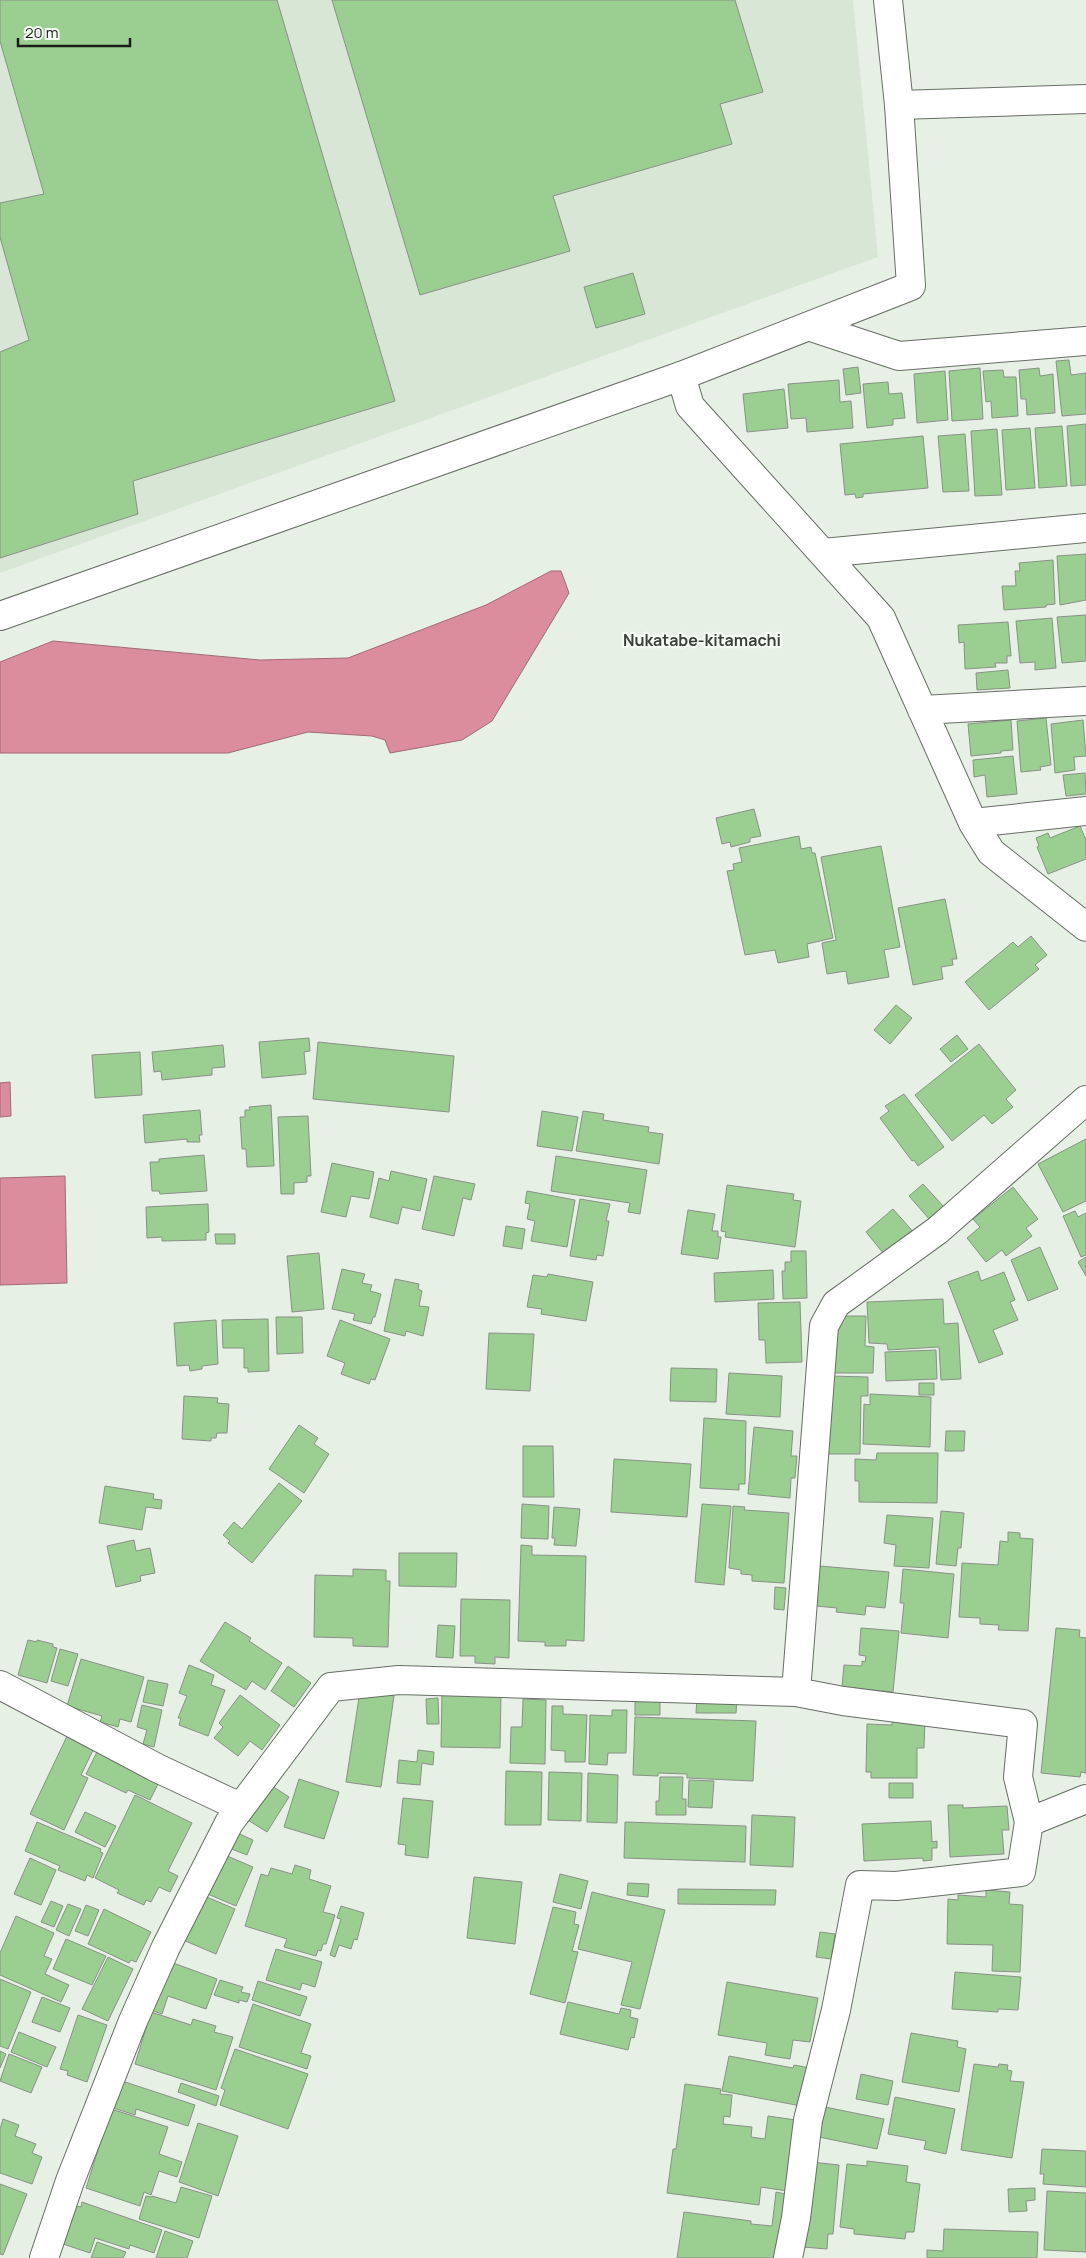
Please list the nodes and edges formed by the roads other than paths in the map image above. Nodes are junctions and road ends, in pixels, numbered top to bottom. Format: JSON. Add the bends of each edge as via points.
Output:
{"nodes":[{"id":1,"x":888,"y":0,"type":"edge"},
{"id":2,"x":1086,"y":99,"type":"edge"},
{"id":3,"x":899,"y":106,"type":"junction"},
{"id":4,"x":811,"y":327,"type":"junction"},
{"id":5,"x":1086,"y":342,"type":"edge"},
{"id":6,"x":682,"y":376,"type":"junction"},
{"id":7,"x":1086,"y":528,"type":"edge"},
{"id":8,"x":823,"y":553,"type":"junction"},
{"id":9,"x":0,"y":616,"type":"edge"},
{"id":10,"x":1086,"y":701,"type":"edge"},
{"id":11,"x":922,"y":710,"type":"junction"},
{"id":12,"x":1086,"y":811,"type":"edge"},
{"id":13,"x":973,"y":823,"type":"junction"},
{"id":14,"x":1086,"y":927,"type":"edge"},
{"id":15,"x":1086,"y":1100,"type":"edge"},
{"id":16,"x":0,"y":1685,"type":"edge"},
{"id":17,"x":796,"y":1692,"type":"junction"},
{"id":18,"x":1086,"y":1799,"type":"edge"},
{"id":19,"x":240,"y":1807,"type":"junction"},
{"id":20,"x":1030,"y":1822,"type":"junction"},
{"id":21,"x":44,"y":2258,"type":"edge"},
{"id":22,"x":788,"y":2258,"type":"edge"}],
"edges":[{"from":1,"to":3,"type":"street"},
{"from":2,"to":3,"type":"street"},
{"from":3,"to":4,"type":"street","via":[[910,286]]},
{"from":4,"to":5,"type":"street","via":[[899,356]]},
{"from":4,"to":6,"type":"street"},
{"from":6,"to":8,"type":"street","via":[[690,406]]},
{"from":6,"to":9,"type":"street"},
{"from":7,"to":8,"type":"street"},
{"from":8,"to":11,"type":"street","via":[[880,618]]},
{"from":10,"to":11,"type":"street"},
{"from":11,"to":13,"type":"street"},
{"from":12,"to":13,"type":"street"},
{"from":13,"to":14,"type":"street","via":[[991,852]]},
{"from":15,"to":17,"type":"street","via":[[938,1230],[836,1304],[824,1326]]},
{"from":16,"to":19,"type":"street","via":[[157,1768]]},
{"from":17,"to":19,"type":"street","via":[[399,1680],[331,1687]]},
{"from":17,"to":20,"type":"street","via":[[1023,1724],[1018,1776]]},
{"from":18,"to":20,"type":"street"},
{"from":19,"to":21,"type":"street","via":[[166,1947],[133,2021],[70,2181]]},
{"from":20,"to":22,"type":"street","via":[[1021,1872],[896,1886],[860,1885],[836,2010],[808,2120]]}]}
